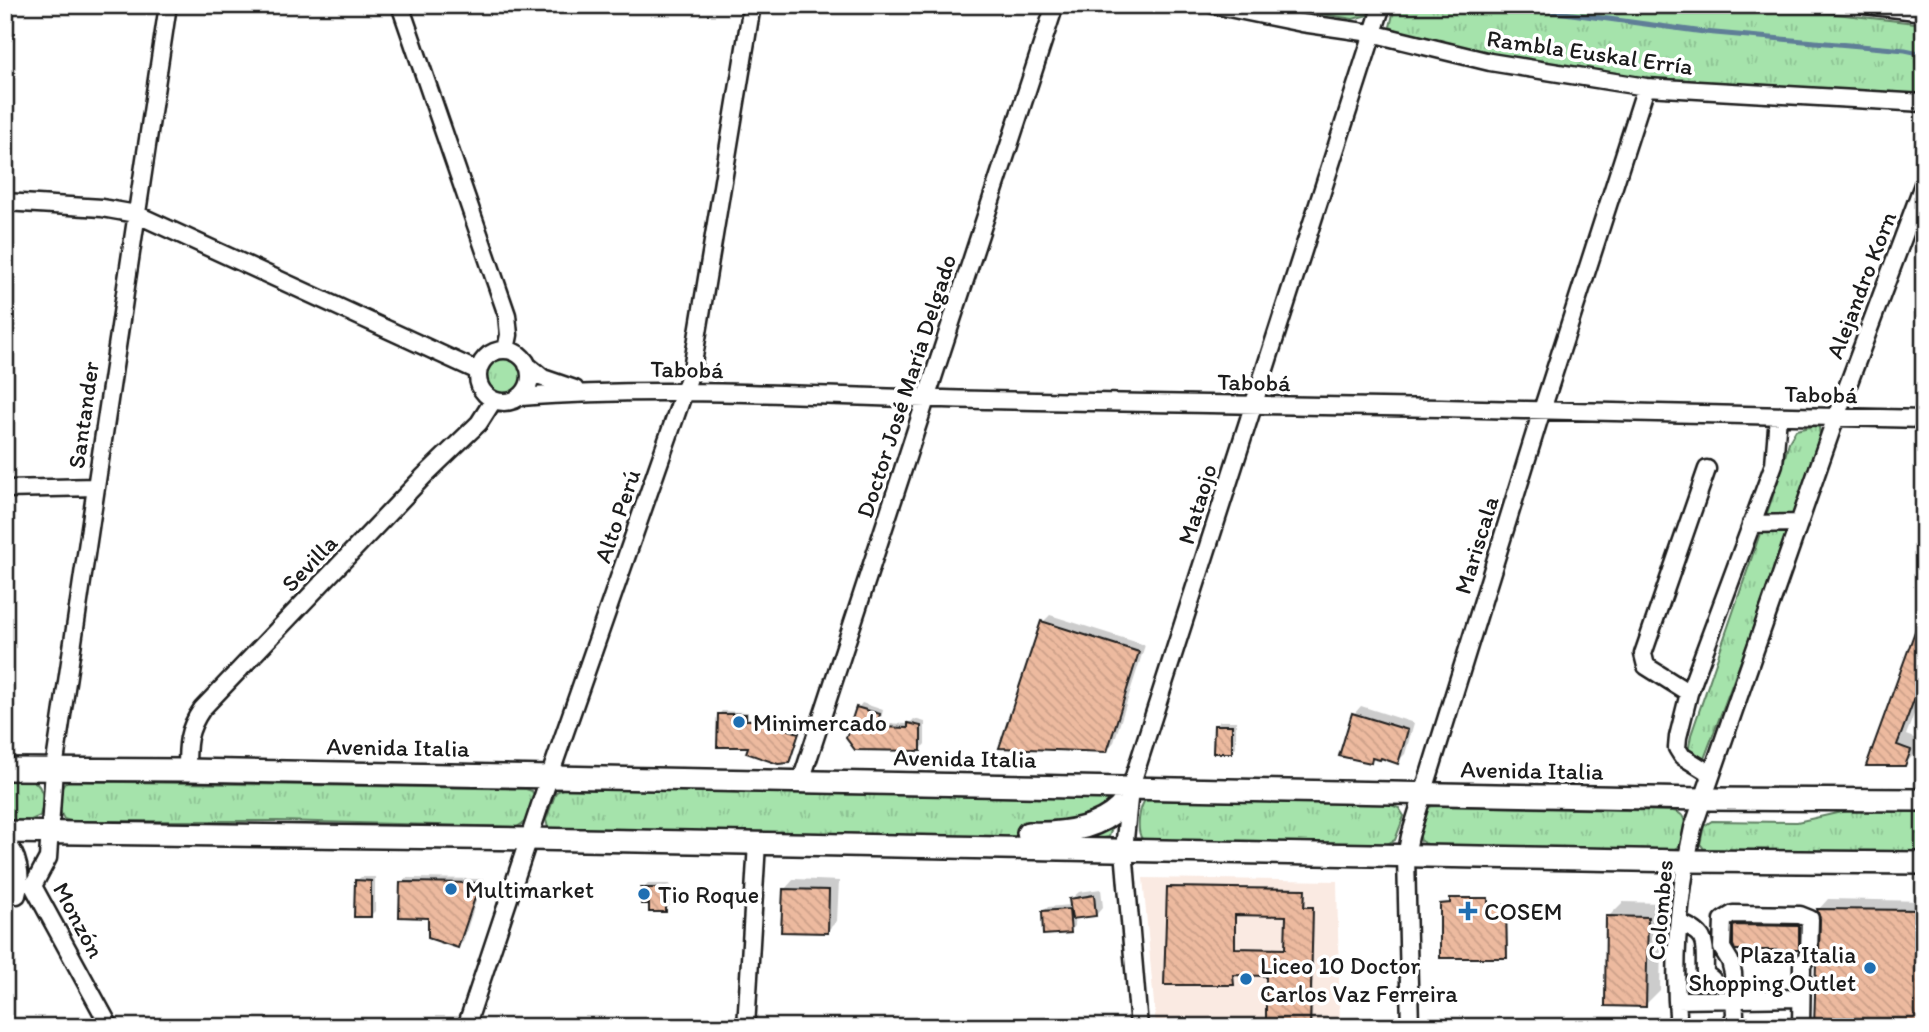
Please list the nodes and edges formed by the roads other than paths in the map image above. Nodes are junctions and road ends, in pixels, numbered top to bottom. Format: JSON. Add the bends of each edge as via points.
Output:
{"nodes":[{"id":1,"x":168,"y":5,"type":"edge"},
{"id":2,"x":400,"y":5,"type":"edge"},
{"id":3,"x":752,"y":5,"type":"edge"},
{"id":4,"x":1055,"y":5,"type":"edge"},
{"id":5,"x":1214,"y":5,"type":"edge"},
{"id":6,"x":1382,"y":5,"type":"edge"},
{"id":7,"x":1865,"y":5,"type":"edge"},
{"id":8,"x":1924,"y":12,"type":"edge"},
{"id":9,"x":1371,"y":33,"type":"junction"},
{"id":10,"x":1646,"y":87,"type":"junction"},
{"id":11,"x":1924,"y":103,"type":"edge"},
{"id":12,"x":1924,"y":182,"type":"edge"},
{"id":13,"x":5,"y":202,"type":"edge"},
{"id":14,"x":136,"y":214,"type":"junction"},
{"id":15,"x":506,"y":350,"type":"junction"},
{"id":16,"x":527,"y":365,"type":"junction"},
{"id":17,"x":478,"y":371,"type":"junction"},
{"id":18,"x":685,"y":391,"type":"junction"},
{"id":19,"x":584,"y":392,"type":"junction"},
{"id":20,"x":521,"y":397,"type":"junction"},
{"id":21,"x":925,"y":400,"type":"junction"},
{"id":22,"x":494,"y":401,"type":"junction"},
{"id":23,"x":1252,"y":404,"type":"junction"},
{"id":24,"x":1542,"y":410,"type":"junction"},
{"id":25,"x":1778,"y":416,"type":"junction"},
{"id":26,"x":1836,"y":417,"type":"junction"},
{"id":27,"x":1924,"y":419,"type":"edge"},
{"id":28,"x":1707,"y":469,"type":"dead end"},
{"id":29,"x":96,"y":487,"type":"junction"},
{"id":30,"x":5,"y":489,"type":"edge"},
{"id":31,"x":1799,"y":523,"type":"junction"},
{"id":32,"x":1751,"y":524,"type":"junction"},
{"id":33,"x":1689,"y":693,"type":"junction"},
{"id":34,"x":5,"y":769,"type":"edge"},
{"id":35,"x":54,"y":769,"type":"junction"},
{"id":36,"x":187,"y":769,"type":"junction"},
{"id":37,"x":1711,"y":774,"type":"junction"},
{"id":38,"x":550,"y":775,"type":"junction"},
{"id":39,"x":802,"y":781,"type":"junction"},
{"id":40,"x":1130,"y":789,"type":"junction"},
{"id":41,"x":1422,"y":794,"type":"junction"},
{"id":42,"x":1703,"y":799,"type":"junction"},
{"id":43,"x":1924,"y":800,"type":"edge"},
{"id":44,"x":5,"y":832,"type":"edge"},
{"id":45,"x":51,"y":832,"type":"junction"},
{"id":46,"x":529,"y":839,"type":"junction"},
{"id":47,"x":5,"y":840,"type":"edge"},
{"id":48,"x":757,"y":843,"type":"junction"},
{"id":49,"x":930,"y":846,"type":"junction"},
{"id":50,"x":1124,"y":850,"type":"junction"},
{"id":51,"x":1406,"y":856,"type":"junction"},
{"id":52,"x":1686,"y":861,"type":"junction"},
{"id":53,"x":1924,"y":863,"type":"edge"},
{"id":54,"x":33,"y":886,"type":"junction"},
{"id":55,"x":11,"y":900,"type":"edge"},
{"id":56,"x":1679,"y":923,"type":"junction"},
{"id":57,"x":1712,"y":978,"type":"dead end"},
{"id":58,"x":1734,"y":998,"type":"junction"},
{"id":59,"x":1801,"y":998,"type":"junction"},
{"id":60,"x":1677,"y":1000,"type":"junction"},
{"id":61,"x":110,"y":1027,"type":"edge"},
{"id":62,"x":466,"y":1027,"type":"edge"},
{"id":63,"x":746,"y":1027,"type":"edge"},
{"id":64,"x":1139,"y":1027,"type":"edge"},
{"id":65,"x":1410,"y":1027,"type":"edge"},
{"id":66,"x":1679,"y":1027,"type":"edge"},
{"id":67,"x":1730,"y":1027,"type":"edge"},
{"id":68,"x":1801,"y":1027,"type":"edge"}],
"edges":[{"from":1,"to":14,"type":"street","name":"Santander"},
{"from":2,"to":15,"type":"street","via":[[508,315]]},
{"from":3,"to":18,"type":"street","name":"Alto Perú"},
{"from":4,"to":21,"type":"street","name":"Doctor José María Delgado"},
{"from":5,"to":9,"type":"street","name":"Rambla Euskal Erría"},
{"from":6,"to":9,"type":"street","name":"Mataojo"},
{"from":7,"to":8,"type":"street"},
{"from":9,"to":10,"type":"street","name":"Rambla Euskal Erría","via":[[1490,62]]},
{"from":9,"to":23,"type":"street","name":"Mataojo"},
{"from":10,"to":11,"type":"street","name":"Rambla Euskal Erría"},
{"from":10,"to":24,"type":"street","name":"Mariscala"},
{"from":12,"to":26,"type":"street","name":"Alejandro Korn"},
{"from":13,"to":14,"type":"street"},
{"from":14,"to":17,"type":"street"},
{"from":14,"to":29,"type":"street","name":"Santander"},
{"from":15,"to":16,"type":"street","name":"Tabobá"},
{"from":15,"to":17,"type":"street","via":[[491,353]]},
{"from":16,"to":19,"type":"street","name":"Tabobá","via":[[543,378]]},
{"from":16,"to":20,"type":"street","via":[[530,382]]},
{"from":17,"to":22,"type":"street","via":[[482,392]]},
{"from":18,"to":19,"type":"street","name":"Tabobá"},
{"from":18,"to":21,"type":"street","name":"Tabobá"},
{"from":18,"to":38,"type":"street","name":"Alto Perú"},
{"from":19,"to":20,"type":"street","name":"Tabobá"},
{"from":20,"to":22,"type":"street","name":"Tabobá"},
{"from":21,"to":23,"type":"street","name":"Tabobá"},
{"from":21,"to":39,"type":"street","name":"Doctor José María Delgado"},
{"from":22,"to":36,"type":"street","name":"Sevilla","via":[[479,423],[202,709],[187,738]]},
{"from":23,"to":24,"type":"street","name":"Tabobá"},
{"from":23,"to":40,"type":"street","name":"Mataojo"},
{"from":24,"to":25,"type":"street","name":"Tabobá"},
{"from":24,"to":41,"type":"street","name":"Mariscala"},
{"from":25,"to":26,"type":"street","name":"Tabobá"},
{"from":25,"to":32,"type":"street","via":[[1774,464]]},
{"from":26,"to":27,"type":"street","name":"Tabobá"},
{"from":26,"to":31,"type":"street","name":"Alejandro Korn"},
{"from":28,"to":33,"type":"street","via":[[1643,654],[1646,666]]},
{"from":29,"to":30,"type":"street"},
{"from":29,"to":35,"type":"street","name":"Santander"},
{"from":31,"to":32,"type":"street"},
{"from":31,"to":37,"type":"street","name":"Alejandro Korn"},
{"from":32,"to":33,"type":"street"},
{"from":33,"to":37,"type":"street","via":[[1677,748]]},
{"from":34,"to":35,"type":"main road","name":"Avenida Italia"},
{"from":35,"to":36,"type":"main road","name":"Avenida Italia"},
{"from":35,"to":45,"type":"street","name":"Santander"},
{"from":36,"to":38,"type":"main road","name":"Avenida Italia"},
{"from":37,"to":42,"type":"street","name":"Alejandro Korn"},
{"from":38,"to":39,"type":"main road","name":"Avenida Italia"},
{"from":38,"to":46,"type":"street","name":"Alto Perú"},
{"from":39,"to":40,"type":"main road","name":"Avenida Italia"},
{"from":40,"to":41,"type":"main road","name":"Avenida Italia"},
{"from":40,"to":49,"type":"main road","via":[[1108,817],[1056,834],[970,832]]},
{"from":40,"to":50,"type":"street","name":"Mataojo"},
{"from":41,"to":42,"type":"main road","name":"Avenida Italia"},
{"from":41,"to":51,"type":"street","name":"Mariscala"},
{"from":42,"to":43,"type":"main road","name":"Avenida Italia"},
{"from":42,"to":52,"type":"street","name":"Colombes"},
{"from":44,"to":45,"type":"main road"},
{"from":45,"to":46,"type":"main road"},
{"from":45,"to":54,"type":"street","name":"Monzón","via":[[48,858]]},
{"from":46,"to":48,"type":"main road"},
{"from":46,"to":62,"type":"street","name":"Alto Perú"},
{"from":47,"to":55,"type":"street","via":[[19,872],[20,885]]},
{"from":48,"to":49,"type":"main road"},
{"from":48,"to":63,"type":"street"},
{"from":49,"to":50,"type":"main road"},
{"from":50,"to":51,"type":"main road"},
{"from":50,"to":64,"type":"street","name":"Mataojo"},
{"from":51,"to":52,"type":"main road"},
{"from":51,"to":65,"type":"street","name":"Mariscala"},
{"from":52,"to":53,"type":"main road"},
{"from":52,"to":56,"type":"street","name":"Colombes"},
{"from":54,"to":55,"type":"street"},
{"from":54,"to":61,"type":"street","name":"Monzón"},
{"from":56,"to":57,"type":"street","via":[[1699,932],[1704,974]]},
{"from":56,"to":60,"type":"street","name":"Colombes"},
{"from":58,"to":59,"type":"street"},
{"from":58,"to":59,"type":"street","via":[[1733,973],[1722,948],[1723,920],[1734,914],[1810,919]]},
{"from":58,"to":60,"type":"street"},
{"from":58,"to":67,"type":"street"},
{"from":59,"to":68,"type":"street"},
{"from":60,"to":66,"type":"street","name":"Colombes"}]}
